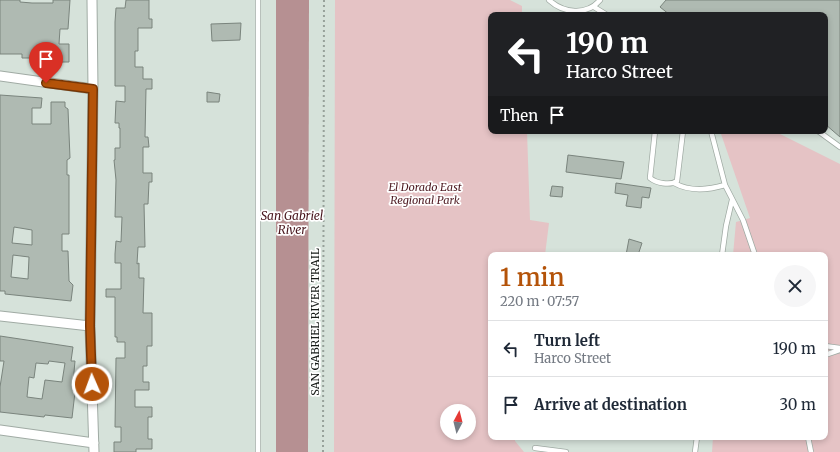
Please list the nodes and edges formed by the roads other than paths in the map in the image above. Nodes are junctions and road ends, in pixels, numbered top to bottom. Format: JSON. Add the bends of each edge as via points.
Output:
{"nodes":[{"id":1,"x":92,"y":0,"type":"edge"},
{"id":2,"x":258,"y":0,"type":"edge"},
{"id":3,"x":549,"y":0,"type":"edge"},
{"id":4,"x":600,"y":0,"type":"edge"},
{"id":5,"x":594,"y":7,"type":"junction"},
{"id":6,"x":602,"y":12,"type":"edge"},
{"id":7,"x":0,"y":76,"type":"edge"},
{"id":8,"x":93,"y":89,"type":"junction"},
{"id":9,"x":655,"y":134,"type":"edge"},
{"id":10,"x":683,"y":134,"type":"edge"},
{"id":11,"x":712,"y":134,"type":"edge"},
{"id":12,"x":822,"y":134,"type":"edge"},
{"id":13,"x":840,"y":147,"type":"edge"},
{"id":14,"x":674,"y":183,"type":"junction"},
{"id":15,"x":725,"y":186,"type":"junction"},
{"id":16,"x":732,"y":200,"type":"junction"},
{"id":17,"x":723,"y":252,"type":"edge"},
{"id":18,"x":754,"y":252,"type":"edge"},
{"id":19,"x":0,"y":316,"type":"edge"},
{"id":20,"x":90,"y":326,"type":"junction"},
{"id":21,"x":828,"y":347,"type":"edge"},
{"id":22,"x":840,"y":349,"type":"edge"},
{"id":23,"x":828,"y":354,"type":"edge"},
{"id":24,"x":0,"y":430,"type":"edge"},
{"id":25,"x":697,"y":440,"type":"edge"},
{"id":26,"x":809,"y":440,"type":"edge"},
{"id":27,"x":94,"y":448,"type":"edge"},
{"id":28,"x":535,"y":448,"type":"dead end"},
{"id":29,"x":258,"y":452,"type":"edge"},
{"id":30,"x":566,"y":452,"type":"edge"},
{"id":31,"x":695,"y":452,"type":"edge"},
{"id":32,"x":811,"y":452,"type":"edge"}],
"edges":[{"from":1,"to":8,"type":"street"},
{"from":2,"to":29,"type":"lane"},
{"from":3,"to":5,"type":"lane","via":[[555,6],[567,10],[582,11]]},
{"from":4,"to":5,"type":"lane"},
{"from":5,"to":6,"type":"lane"},
{"from":7,"to":8,"type":"street"},
{"from":8,"to":20,"type":"street"},
{"from":9,"to":14,"type":"lane","via":[[650,178],[654,181]]},
{"from":10,"to":14,"type":"lane","via":[[677,181]]},
{"from":11,"to":15,"type":"lane"},
{"from":12,"to":13,"type":"lane"},
{"from":14,"to":15,"type":"lane","via":[[688,188],[712,189]]},
{"from":15,"to":16,"type":"lane"},
{"from":16,"to":17,"type":"lane"},
{"from":16,"to":18,"type":"lane","via":[[743,220]]},
{"from":19,"to":20,"type":"street"},
{"from":20,"to":27,"type":"street"},
{"from":21,"to":22,"type":"lane"},
{"from":22,"to":23,"type":"lane"},
{"from":24,"to":27,"type":"street"},
{"from":25,"to":31,"type":"lane"},
{"from":26,"to":32,"type":"lane"},
{"from":28,"to":30,"type":"lane"}]}
